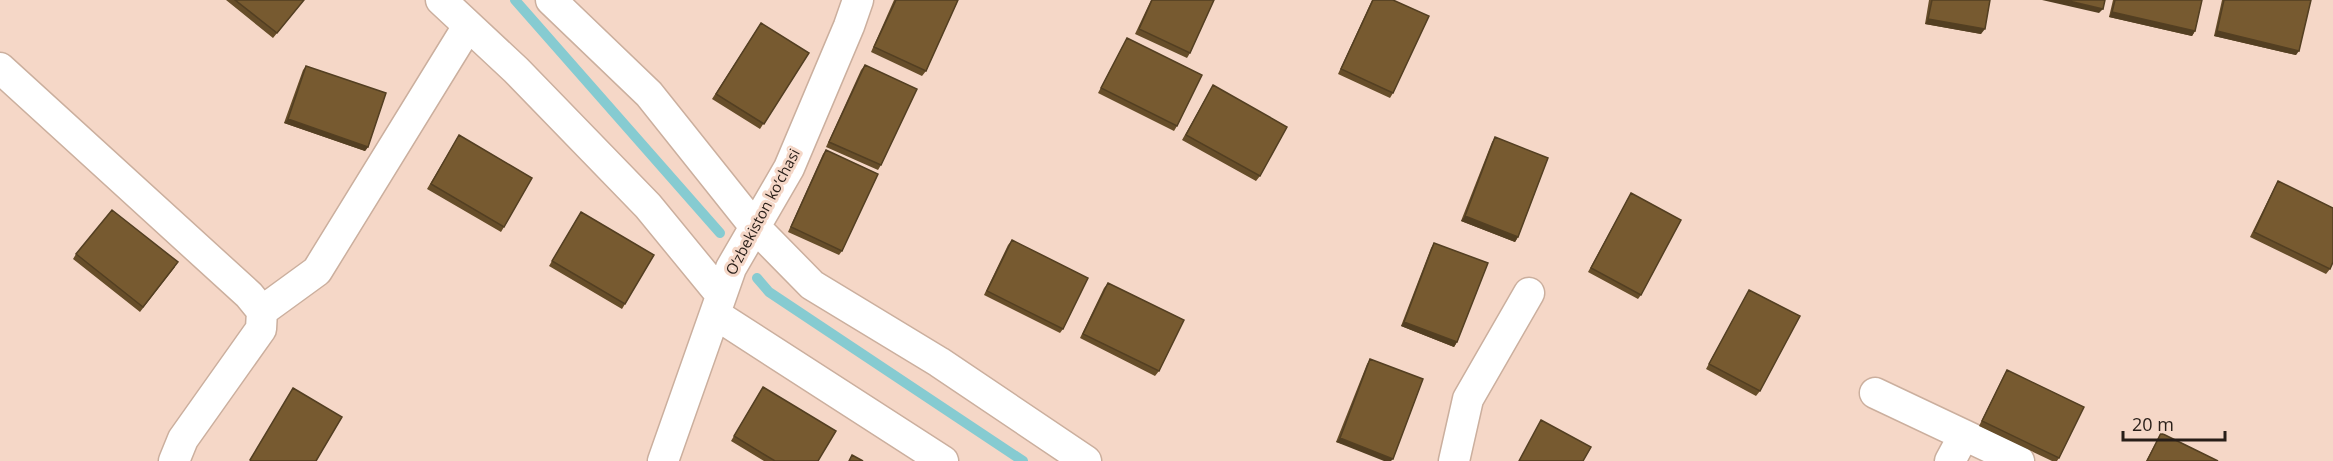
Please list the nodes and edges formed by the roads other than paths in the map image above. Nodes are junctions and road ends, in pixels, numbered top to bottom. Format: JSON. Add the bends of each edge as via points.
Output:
{"nodes":[{"id":1,"x":441,"y":0,"type":"edge"},
{"id":2,"x":551,"y":0,"type":"edge"},
{"id":3,"x":858,"y":0,"type":"edge"},
{"id":4,"x":468,"y":26,"type":"junction"},
{"id":5,"x":0,"y":68,"type":"edge"},
{"id":6,"x":755,"y":227,"type":"junction"},
{"id":7,"x":1529,"y":293,"type":"dead end"},
{"id":8,"x":718,"y":305,"type":"junction"},
{"id":9,"x":262,"y":311,"type":"junction"},
{"id":10,"x":1875,"y":393,"type":"dead end"},
{"id":11,"x":1964,"y":435,"type":"junction"},
{"id":12,"x":174,"y":461,"type":"edge"},
{"id":13,"x":663,"y":461,"type":"edge"},
{"id":14,"x":943,"y":461,"type":"edge"},
{"id":15,"x":1086,"y":461,"type":"edge"},
{"id":16,"x":1454,"y":461,"type":"edge"},
{"id":17,"x":1950,"y":461,"type":"edge"},
{"id":18,"x":2019,"y":461,"type":"edge"}],
"edges":[{"from":1,"to":4,"type":"street"},
{"from":2,"to":6,"type":"street","via":[[649,94]]},
{"from":3,"to":6,"type":"street","name":"O‘zbekiston ko‘chasi","via":[[789,168]]},
{"from":4,"to":8,"type":"street","via":[[648,206]]},
{"from":4,"to":9,"type":"street","via":[[317,271]]},
{"from":5,"to":9,"type":"street"},
{"from":6,"to":8,"type":"street","name":"O‘zbekiston ko‘chasi","via":[[731,268]]},
{"from":6,"to":15,"type":"street","via":[[812,285],[939,362]]},
{"from":7,"to":16,"type":"street","via":[[1468,399]]},
{"from":8,"to":13,"type":"street","name":"O‘zbekiston ko‘chasi"},
{"from":8,"to":14,"type":"street"},
{"from":9,"to":12,"type":"street","via":[[261,329],[183,439]]},
{"from":10,"to":11,"type":"street"},
{"from":11,"to":17,"type":"street"},
{"from":11,"to":18,"type":"street"}]}
